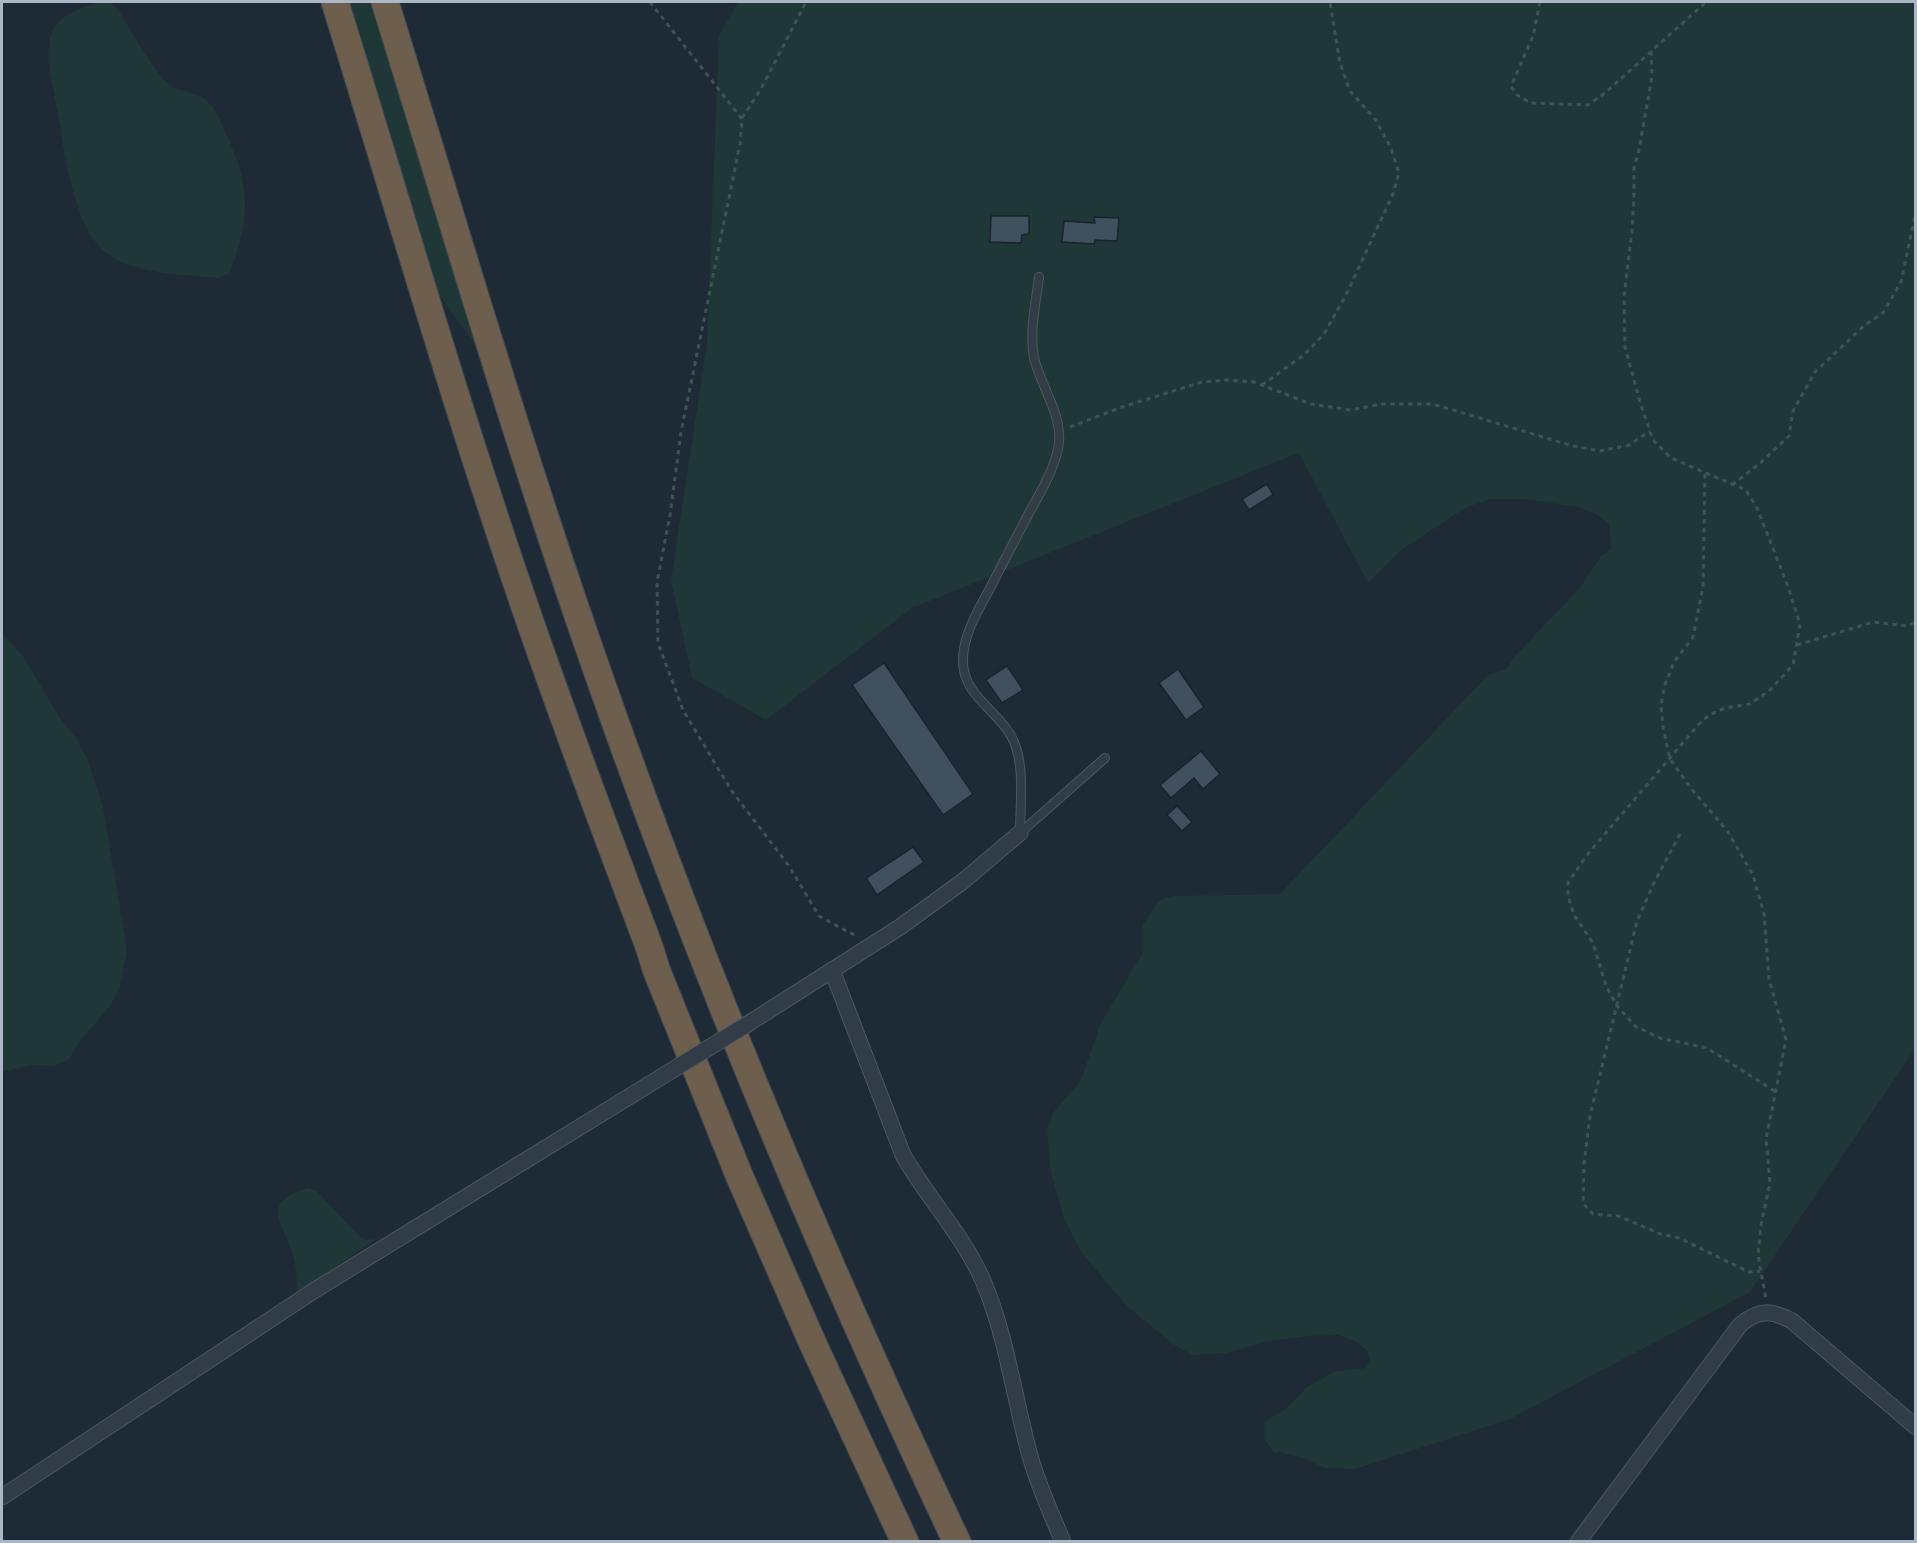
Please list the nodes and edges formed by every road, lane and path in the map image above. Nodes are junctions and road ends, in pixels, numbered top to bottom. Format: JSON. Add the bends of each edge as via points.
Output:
{"nodes":[{"id":1,"x":335,"y":2,"type":"edge"},
{"id":2,"x":385,"y":2,"type":"edge"},
{"id":3,"x":650,"y":2,"type":"edge"},
{"id":4,"x":806,"y":2,"type":"edge"},
{"id":5,"x":1330,"y":2,"type":"edge"},
{"id":6,"x":1540,"y":2,"type":"edge"},
{"id":7,"x":1706,"y":2,"type":"edge"},
{"id":8,"x":1652,"y":51,"type":"junction"},
{"id":9,"x":742,"y":119,"type":"junction"},
{"id":10,"x":1916,"y":211,"type":"edge"},
{"id":11,"x":1039,"y":276,"type":"dead end"},
{"id":12,"x":1262,"y":385,"type":"junction"},
{"id":13,"x":1650,"y":430,"type":"junction"},
{"id":14,"x":1058,"y":432,"type":"junction"},
{"id":15,"x":1705,"y":474,"type":"junction"},
{"id":16,"x":1732,"y":485,"type":"junction"},
{"id":17,"x":1916,"y":622,"type":"edge"},
{"id":18,"x":1797,"y":645,"type":"junction"},
{"id":19,"x":1105,"y":758,"type":"dead end"},
{"id":20,"x":1670,"y":759,"type":"junction"},
{"id":21,"x":1020,"y":833,"type":"junction"},
{"id":22,"x":1680,"y":834,"type":"dead end"},
{"id":23,"x":884,"y":937,"type":"junction"},
{"id":24,"x":832,"y":970,"type":"junction"},
{"id":25,"x":1617,"y":1006,"type":"junction"},
{"id":26,"x":1776,"y":1092,"type":"junction"},
{"id":27,"x":1760,"y":1271,"type":"junction"},
{"id":28,"x":1769,"y":1312,"type":"junction"},
{"id":29,"x":1916,"y":1427,"type":"edge"},
{"id":30,"x":2,"y":1497,"type":"edge"},
{"id":31,"x":905,"y":1542,"type":"edge"},
{"id":32,"x":957,"y":1542,"type":"edge"},
{"id":33,"x":1063,"y":1542,"type":"edge"},
{"id":34,"x":1578,"y":1542,"type":"edge"}],
"edges":[{"from":1,"to":31,"type":"highway","via":[[513,570],[656,969],[753,1206]]},
{"from":2,"to":32,"type":"highway","via":[[528,466],[681,901],[766,1115],[866,1347]]},
{"from":3,"to":9,"type":"path"},
{"from":4,"to":9,"type":"path","via":[[762,89]]},
{"from":5,"to":12,"type":"path","via":[[1340,63],[1350,91],[1375,119],[1399,173],[1346,295],[1324,333],[1304,355]]},
{"from":6,"to":8,"type":"path","via":[[1533,36],[1511,86],[1531,103],[1588,105]]},
{"from":7,"to":8,"type":"path"},
{"from":8,"to":13,"type":"path","via":[[1652,77],[1634,165],[1624,296],[1625,347]]},
{"from":9,"to":23,"type":"path","via":[[681,432],[657,582],[658,643],[683,710],[731,790],[789,866],[819,916],[852,934]]},
{"from":10,"to":16,"type":"path","via":[[1901,282],[1883,314],[1865,325],[1815,372],[1793,411],[1789,436]]},
{"from":11,"to":14,"type":"lane","via":[[1032,341]]},
{"from":12,"to":13,"type":"path","via":[[1311,404],[1350,410],[1381,404],[1433,404],[1600,451],[1629,445]]},
{"from":12,"to":14,"type":"path","via":[[1228,380],[1202,382]]},
{"from":13,"to":15,"type":"path","via":[[1653,440],[1671,458]]},
{"from":14,"to":21,"type":"lane","via":[[1052,469],[978,610],[965,641],[963,660],[970,687],[1015,743],[1020,765]]},
{"from":15,"to":16,"type":"path"},
{"from":15,"to":20,"type":"path","via":[[1703,587],[1693,637],[1674,662],[1661,707]]},
{"from":16,"to":18,"type":"path","via":[[1746,490],[1757,508],[1800,624]]},
{"from":17,"to":18,"type":"path","via":[[1908,626],[1873,622]]},
{"from":18,"to":20,"type":"path","via":[[1793,665],[1769,691],[1750,704],[1725,708],[1709,716]]},
{"from":19,"to":21,"type":"lane"},
{"from":20,"to":25,"type":"path","via":[[1586,856],[1568,883],[1574,915],[1593,943],[1606,986]]},
{"from":20,"to":26,"type":"path","via":[[1728,832],[1753,875],[1764,914],[1769,979],[1786,1040]]},
{"from":21,"to":23,"type":"street","via":[[962,882]]},
{"from":22,"to":25,"type":"path","via":[[1637,921]]},
{"from":23,"to":24,"type":"street"},
{"from":24,"to":30,"type":"street","bridge":true,"via":[[315,1290]]},
{"from":24,"to":33,"type":"street","via":[[903,1155],[964,1245],[986,1289],[1001,1332],[1030,1457]]},
{"from":25,"to":26,"type":"path","via":[[1635,1026],[1660,1038],[1707,1048]]},
{"from":25,"to":27,"type":"path","via":[[1590,1116],[1583,1203],[1593,1214],[1631,1220],[1749,1272]]},
{"from":26,"to":27,"type":"path","via":[[1766,1139],[1770,1183],[1761,1225]]},
{"from":27,"to":28,"type":"path"},
{"from":28,"to":29,"type":"street","via":[[1792,1321]]},
{"from":28,"to":34,"type":"street","via":[[1759,1313],[1740,1325]]}]}
